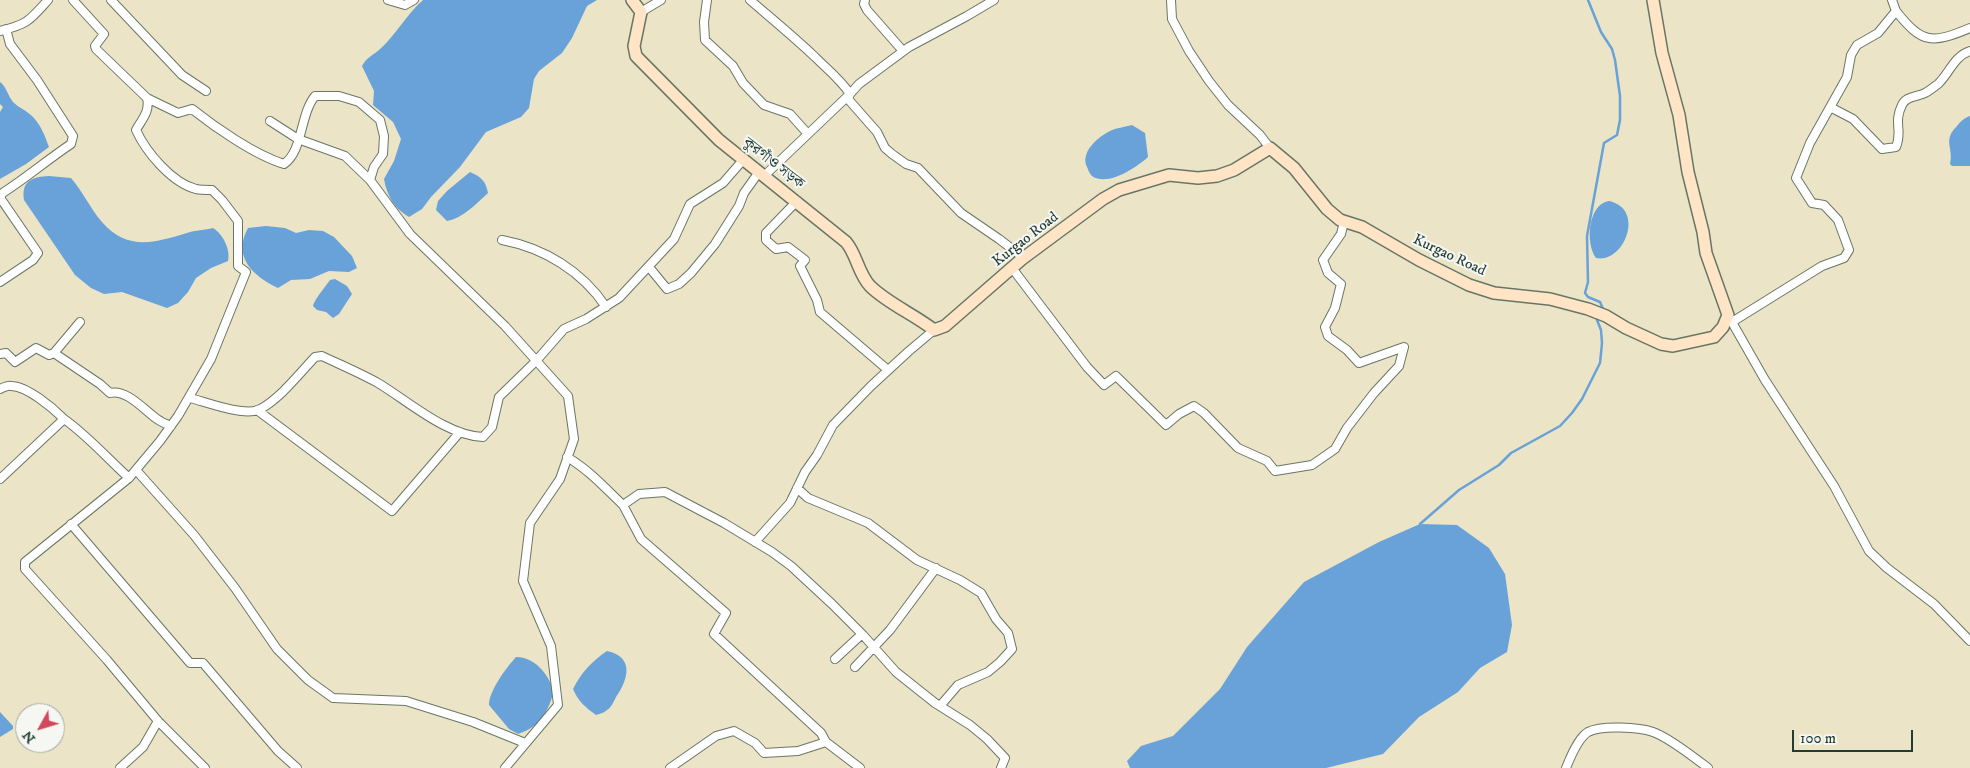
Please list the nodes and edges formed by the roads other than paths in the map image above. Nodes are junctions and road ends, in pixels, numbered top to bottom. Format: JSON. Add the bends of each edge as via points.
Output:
{"nodes":[{"id":1,"x":48,"y":0,"type":"edge"},
{"id":2,"x":73,"y":0,"type":"edge"},
{"id":3,"x":112,"y":0,"type":"edge"},
{"id":4,"x":388,"y":0,"type":"edge"},
{"id":5,"x":414,"y":0,"type":"edge"},
{"id":6,"x":632,"y":0,"type":"edge"},
{"id":7,"x":661,"y":0,"type":"edge"},
{"id":8,"x":708,"y":0,"type":"edge"},
{"id":9,"x":750,"y":0,"type":"edge"},
{"id":10,"x":865,"y":0,"type":"edge"},
{"id":11,"x":994,"y":0,"type":"edge"},
{"id":12,"x":1171,"y":0,"type":"edge"},
{"id":13,"x":1653,"y":0,"type":"edge"},
{"id":14,"x":1892,"y":0,"type":"edge"},
{"id":15,"x":1896,"y":11,"type":"junction"},
{"id":16,"x":641,"y":12,"type":"junction"},
{"id":17,"x":1970,"y":28,"type":"edge"},
{"id":18,"x":3,"y":30,"type":"edge"},
{"id":19,"x":1970,"y":51,"type":"edge"},
{"id":20,"x":903,"y":52,"type":"junction"},
{"id":21,"x":206,"y":91,"type":"dead end"},
{"id":22,"x":850,"y":94,"type":"junction"},
{"id":23,"x":147,"y":98,"type":"junction"},
{"id":24,"x":1830,"y":107,"type":"junction"},
{"id":25,"x":270,"y":121,"type":"dead end"},
{"id":26,"x":808,"y":134,"type":"junction"},
{"id":27,"x":298,"y":139,"type":"junction"},
{"id":28,"x":1270,"y":148,"type":"junction"},
{"id":29,"x":743,"y":160,"type":"junction"},
{"id":30,"x":762,"y":174,"type":"junction"},
{"id":31,"x":370,"y":180,"type":"junction"},
{"id":32,"x":797,"y":201,"type":"junction"},
{"id":33,"x":1344,"y":222,"type":"junction"},
{"id":34,"x":502,"y":240,"type":"dead end"},
{"id":35,"x":1024,"y":258,"type":"junction"},
{"id":36,"x":648,"y":266,"type":"junction"},
{"id":37,"x":1012,"y":268,"type":"junction"},
{"id":38,"x":0,"y":282,"type":"edge"},
{"id":39,"x":606,"y":307,"type":"junction"},
{"id":40,"x":1730,"y":318,"type":"junction"},
{"id":41,"x":80,"y":322,"type":"dead end"},
{"id":42,"x":934,"y":330,"type":"junction"},
{"id":43,"x":54,"y":352,"type":"junction"},
{"id":44,"x":0,"y":354,"type":"edge"},
{"id":45,"x":536,"y":360,"type":"junction"},
{"id":46,"x":888,"y":370,"type":"junction"},
{"id":47,"x":0,"y":389,"type":"edge"},
{"id":48,"x":190,"y":398,"type":"junction"},
{"id":49,"x":257,"y":410,"type":"junction"},
{"id":50,"x":64,"y":419,"type":"junction"},
{"id":51,"x":171,"y":426,"type":"junction"},
{"id":52,"x":460,"y":432,"type":"junction"},
{"id":53,"x":567,"y":457,"type":"junction"},
{"id":54,"x":136,"y":470,"type":"junction"},
{"id":55,"x":129,"y":478,"type":"junction"},
{"id":56,"x":0,"y":479,"type":"edge"},
{"id":57,"x":797,"y":488,"type":"junction"},
{"id":58,"x":622,"y":505,"type":"junction"},
{"id":59,"x":71,"y":524,"type":"junction"},
{"id":60,"x":755,"y":542,"type":"junction"},
{"id":61,"x":936,"y":568,"type":"junction"},
{"id":62,"x":862,"y":634,"type":"junction"},
{"id":63,"x":1970,"y":641,"type":"edge"},
{"id":64,"x":873,"y":646,"type":"junction"},
{"id":65,"x":835,"y":659,"type":"dead end"},
{"id":66,"x":855,"y":667,"type":"dead end"},
{"id":67,"x":940,"y":706,"type":"junction"},
{"id":68,"x":158,"y":721,"type":"junction"},
{"id":69,"x":826,"y":742,"type":"junction"},
{"id":70,"x":525,"y":743,"type":"junction"},
{"id":71,"x":295,"y":767,"type":"edge"},
{"id":72,"x":120,"y":768,"type":"edge"},
{"id":73,"x":205,"y":768,"type":"edge"},
{"id":74,"x":505,"y":768,"type":"edge"},
{"id":75,"x":670,"y":768,"type":"edge"},
{"id":76,"x":860,"y":768,"type":"edge"},
{"id":77,"x":1001,"y":768,"type":"edge"},
{"id":78,"x":1566,"y":768,"type":"edge"},
{"id":79,"x":1708,"y":768,"type":"edge"}],
"edges":[{"from":1,"to":18,"type":"street","via":[[29,21]]},
{"from":2,"to":23,"type":"street","via":[[104,34],[96,49]]},
{"from":3,"to":21,"type":"street","via":[[182,74]]},
{"from":4,"to":5,"type":"street","via":[[405,5]]},
{"from":6,"to":16,"type":"street"},
{"from":7,"to":16,"type":"street"},
{"from":8,"to":26,"type":"street","via":[[705,40],[732,66],[764,105],[790,114]]},
{"from":9,"to":22,"type":"street","via":[[831,71]]},
{"from":10,"to":20,"type":"street","via":[[866,10]]},
{"from":11,"to":20,"type":"street"},
{"from":12,"to":28,"type":"street","via":[[1172,19],[1209,81]]},
{"from":13,"to":40,"type":"street","via":[[1706,253]]},
{"from":14,"to":15,"type":"street"},
{"from":15,"to":17,"type":"street","via":[[1914,32],[1932,39],[1952,36]]},
{"from":15,"to":24,"type":"street","via":[[1878,33],[1857,45],[1851,55],[1847,77]]},
{"from":16,"to":29,"type":"street","name":"কুরগাঁও সড়ক","via":[[634,46],[636,56],[712,134]]},
{"from":18,"to":38,"type":"street","via":[[73,136],[71,144],[1,194],[1,199],[38,253],[33,260]]},
{"from":19,"to":24,"type":"street","via":[[1960,56],[1932,88],[1902,103],[1896,120],[1900,138],[1896,147],[1882,149],[1853,118]]},
{"from":20,"to":22,"type":"street"},
{"from":22,"to":26,"type":"street"},
{"from":22,"to":35,"type":"street","via":[[848,99],[877,132],[885,148],[906,164],[918,168],[961,214]]},
{"from":23,"to":27,"type":"street","via":[[178,113],[192,109],[254,150],[284,164],[290,160]]},
{"from":23,"to":48,"type":"street","via":[[147,113],[136,130],[141,141],[170,176],[197,189],[212,190],[238,221],[238,266],[246,272],[211,359]]},
{"from":24,"to":40,"type":"street","via":[[1796,178],[1812,203],[1824,204],[1838,220],[1849,250],[1844,258],[1822,266]]},
{"from":25,"to":27,"type":"street"},
{"from":26,"to":30,"type":"street"},
{"from":27,"to":31,"type":"street","via":[[345,156]]},
{"from":27,"to":31,"type":"street","via":[[308,104],[315,96],[339,96],[358,102],[380,120],[384,136],[383,154]]},
{"from":28,"to":33,"type":"street","name":"Kurgao Road","via":[[1294,168],[1327,209]]},
{"from":28,"to":35,"type":"street","name":"Kurgao Road","via":[[1234,170],[1217,176],[1169,175],[1119,190]]},
{"from":29,"to":30,"type":"street","name":"কুরগাঁও সড়ক"},
{"from":29,"to":36,"type":"street","via":[[724,183],[690,204],[674,239]]},
{"from":30,"to":32,"type":"street","name":"কুরগাঁও সড়ক"},
{"from":30,"to":36,"type":"street","via":[[744,193],[715,244],[679,284],[667,289]]},
{"from":31,"to":45,"type":"street","via":[[410,234]]},
{"from":32,"to":42,"type":"street","name":"কুরগাঁও সড়ক","via":[[846,242],[870,286]]},
{"from":32,"to":46,"type":"street","via":[[766,233],[766,240],[776,250],[788,247],[805,260],[800,266],[820,312]]},
{"from":33,"to":37,"type":"street","via":[[1341,234],[1323,260],[1328,273],[1341,284],[1335,308],[1325,327],[1328,336],[1359,363],[1404,347],[1400,366],[1368,400],[1335,449],[1312,465],[1275,471],[1267,461],[1238,448],[1194,406],[1166,425],[1116,376],[1104,385]]},
{"from":33,"to":40,"type":"street","name":"Kurgao Road","via":[[1362,227],[1469,285],[1494,293],[1588,309],[1661,344],[1673,346],[1714,338]]},
{"from":34,"to":39,"type":"street","via":[[536,248],[570,269],[586,282]]},
{"from":35,"to":37,"type":"street","name":"Kurgao Road"},
{"from":36,"to":39,"type":"street","via":[[619,298]]},
{"from":37,"to":42,"type":"street","name":"Kurgao Road","via":[[945,326]]},
{"from":39,"to":45,"type":"street","via":[[564,329]]},
{"from":40,"to":63,"type":"street","via":[[1765,380],[1834,486],[1868,551],[1934,604]]},
{"from":41,"to":43,"type":"street"},
{"from":42,"to":46,"type":"street"},
{"from":43,"to":44,"type":"street","via":[[49,355],[36,348],[15,362],[6,353]]},
{"from":43,"to":51,"type":"street","via":[[110,393],[116,391],[130,398]]},
{"from":45,"to":52,"type":"street","via":[[499,397],[492,427],[483,438]]},
{"from":45,"to":53,"type":"street","via":[[568,396],[574,439]]},
{"from":46,"to":57,"type":"street","via":[[833,425]]},
{"from":47,"to":50,"type":"street","via":[[10,385],[21,388]]},
{"from":48,"to":49,"type":"street","via":[[244,411]]},
{"from":48,"to":51,"type":"street"},
{"from":49,"to":52,"type":"street","via":[[273,399],[315,357],[322,356],[376,382]]},
{"from":49,"to":52,"type":"street","via":[[392,512]]},
{"from":50,"to":55,"type":"street","via":[[80,430]]},
{"from":50,"to":56,"type":"street"},
{"from":51,"to":54,"type":"street"},
{"from":53,"to":58,"type":"street","via":[[596,478]]},
{"from":53,"to":70,"type":"street","via":[[560,479],[530,523],[523,581],[551,646],[558,705]]},
{"from":54,"to":55,"type":"street"},
{"from":54,"to":70,"type":"street","via":[[236,588],[277,648],[308,680],[333,698],[406,702],[473,722]]},
{"from":55,"to":59,"type":"street"},
{"from":57,"to":60,"type":"street","via":[[790,504]]},
{"from":57,"to":61,"type":"street","via":[[808,498],[868,523],[917,560]]},
{"from":58,"to":60,"type":"street","via":[[639,494],[666,492]]},
{"from":58,"to":69,"type":"street","via":[[641,539],[726,613],[714,634],[821,733]]},
{"from":59,"to":68,"type":"street","via":[[25,562],[25,569]]},
{"from":59,"to":71,"type":"street","via":[[190,664],[203,663]]},
{"from":60,"to":62,"type":"street","via":[[791,566]]},
{"from":61,"to":64,"type":"street","via":[[890,630]]},
{"from":61,"to":67,"type":"street","via":[[981,593],[1008,633],[1012,649],[988,672],[958,685]]},
{"from":62,"to":64,"type":"street"},
{"from":62,"to":65,"type":"street"},
{"from":64,"to":66,"type":"street"},
{"from":64,"to":67,"type":"street","via":[[896,672]]},
{"from":67,"to":77,"type":"street","via":[[987,738],[1004,758]]},
{"from":68,"to":72,"type":"street","via":[[143,747]]},
{"from":68,"to":73,"type":"street"},
{"from":69,"to":75,"type":"street","via":[[798,751],[764,753],[755,743],[734,731],[716,736]]},
{"from":69,"to":76,"type":"street"},
{"from":70,"to":74,"type":"street"},
{"from":78,"to":79,"type":"street","via":[[1572,752],[1588,732],[1613,726],[1653,732]]}]}
